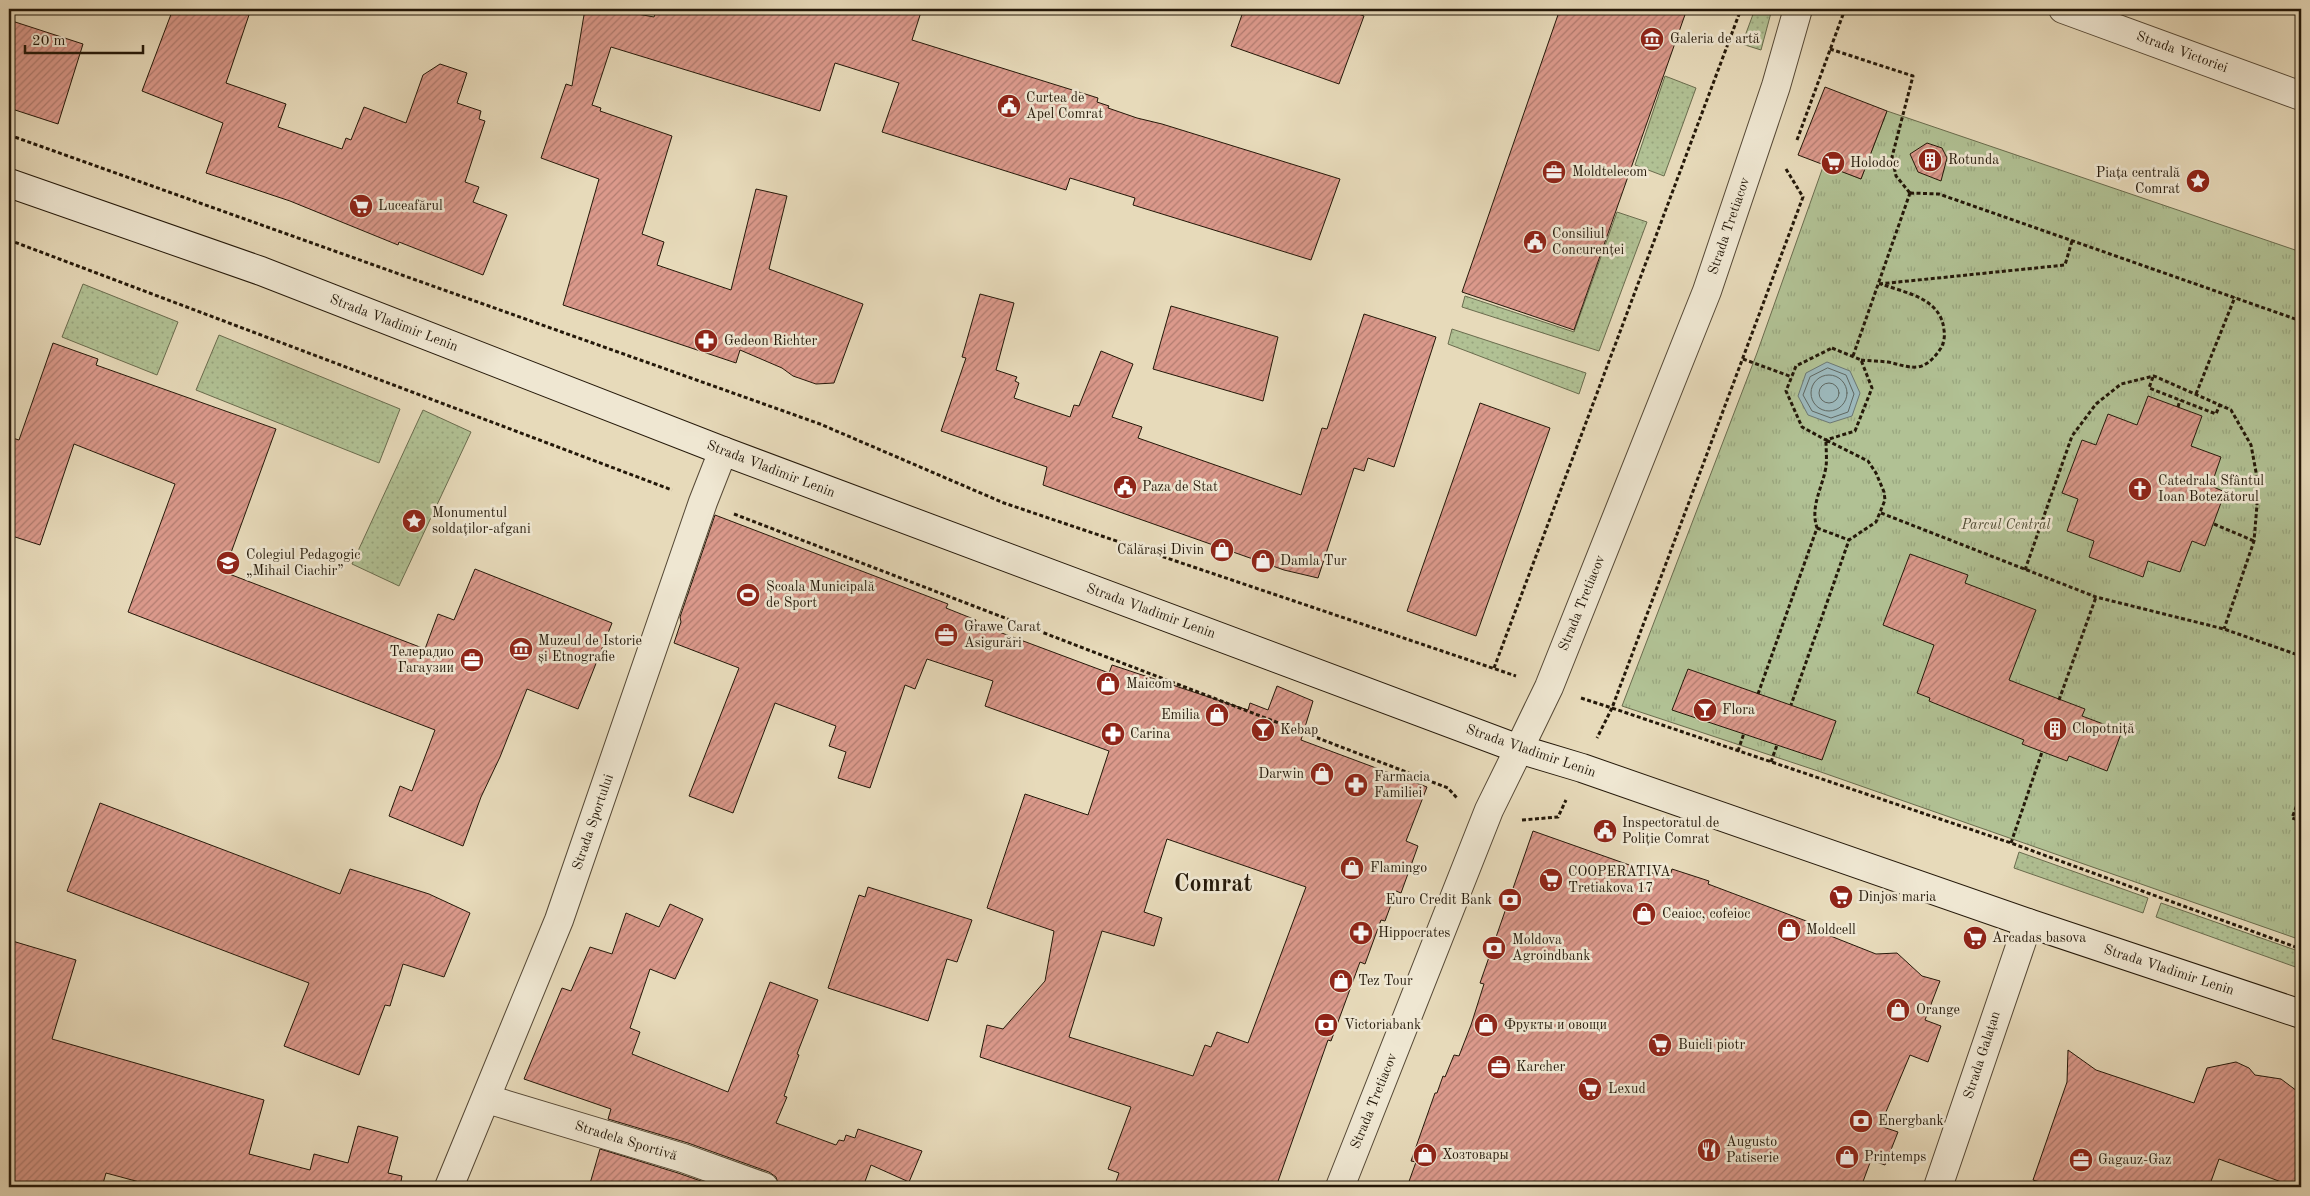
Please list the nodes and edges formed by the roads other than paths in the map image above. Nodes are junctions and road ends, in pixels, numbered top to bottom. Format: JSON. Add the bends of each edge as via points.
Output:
{"nodes":[{"id":1,"x":1798,"y":9,"type":"edge"},
{"id":2,"x":2063,"y":9,"type":"edge"},
{"id":3,"x":2301,"y":96,"type":"edge"},
{"id":4,"x":9,"y":183,"type":"edge"},
{"id":5,"x":723,"y":451,"type":"junction"},
{"id":6,"x":1519,"y":749,"type":"junction"},
{"id":7,"x":2028,"y":923,"type":"junction"},
{"id":8,"x":2301,"y":1014,"type":"edge"},
{"id":9,"x":487,"y":1099,"type":"junction"},
{"id":10,"x":450,"y":1187,"type":"edge"},
{"id":11,"x":764,"y":1187,"type":"edge"},
{"id":12,"x":1340,"y":1187,"type":"edge"},
{"id":13,"x":1938,"y":1187,"type":"edge"}],
"edges":[{"from":1,"to":6,"type":"street","name":"Strada Tretiacov","via":[[1776,86],[1707,291],[1549,687]]},
{"from":2,"to":3,"type":"street","name":"Strada Victoriei"},
{"from":4,"to":5,"type":"street","name":"Strada Vladimir Lenin","via":[[261,271]]},
{"from":5,"to":6,"type":"street","name":"Strada Vladimir Lenin"},
{"from":5,"to":9,"type":"street","name":"Strada Sportului","via":[[559,920]]},
{"from":6,"to":7,"type":"street","name":"Strada Vladimir Lenin"},
{"from":6,"to":12,"type":"street","name":"Strada Tretiacov","via":[[1489,810]]},
{"from":7,"to":8,"type":"street","name":"Strada Vladimir Lenin"},
{"from":7,"to":13,"type":"street","name":"Strada Galațan"},
{"from":9,"to":10,"type":"street","name":"Strada Sportului"},
{"from":9,"to":11,"type":"street","name":"Stradela Sportivă","via":[[683,1158]]}]}
